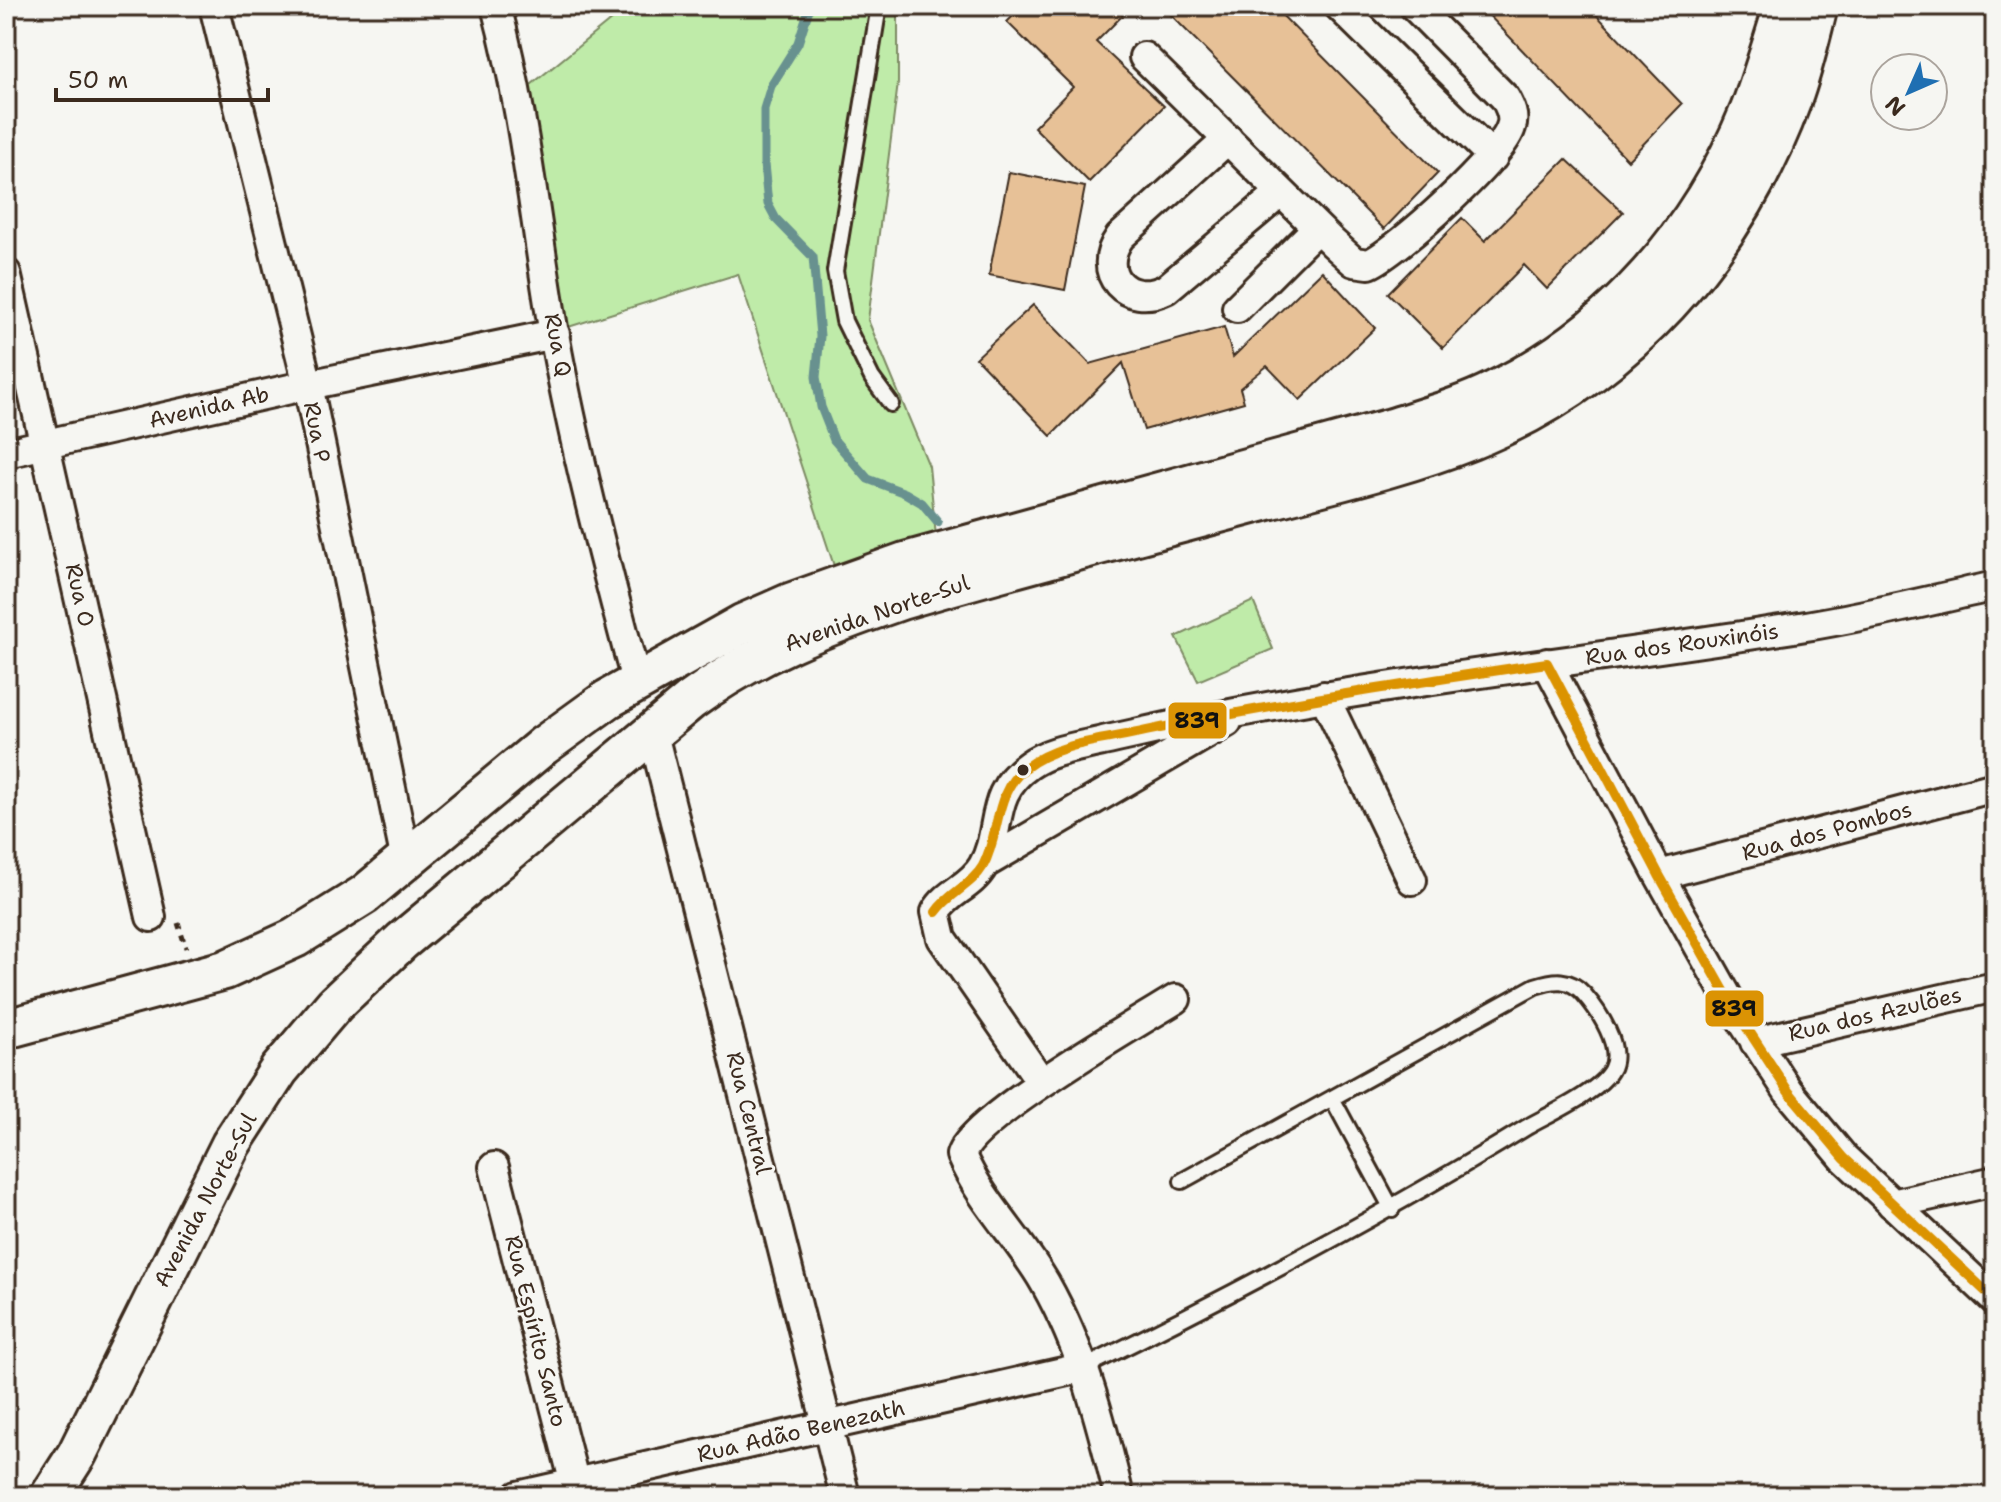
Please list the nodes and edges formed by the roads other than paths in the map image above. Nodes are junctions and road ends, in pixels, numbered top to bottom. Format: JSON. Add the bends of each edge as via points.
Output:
{"nodes":[{"id":1,"x":214,"y":6,"type":"edge"},
{"id":2,"x":496,"y":6,"type":"edge"},
{"id":3,"x":879,"y":6,"type":"edge"},
{"id":4,"x":1339,"y":6,"type":"edge"},
{"id":5,"x":1414,"y":6,"type":"edge"},
{"id":6,"x":1784,"y":6,"type":"edge"},
{"id":7,"x":1818,"y":6,"type":"edge"},
{"id":8,"x":1144,"y":57,"type":"dead end"},
{"id":9,"x":1228,"y":139,"type":"junction"},
{"id":10,"x":1493,"y":157,"type":"junction"},
{"id":11,"x":1280,"y":193,"type":"junction"},
{"id":12,"x":1317,"y":228,"type":"junction"},
{"id":13,"x":6,"y":273,"type":"edge"},
{"id":14,"x":1237,"y":308,"type":"dead end"},
{"id":15,"x":555,"y":334,"type":"junction"},
{"id":16,"x":308,"y":385,"type":"junction"},
{"id":17,"x":891,"y":404,"type":"dead end"},
{"id":18,"x":46,"y":444,"type":"junction"},
{"id":19,"x":6,"y":453,"type":"edge"},
{"id":20,"x":1995,"y":586,"type":"edge"},
{"id":21,"x":1547,"y":663,"type":"junction"},
{"id":22,"x":636,"y":681,"type":"junction"},
{"id":23,"x":1324,"y":696,"type":"junction"},
{"id":24,"x":1245,"y":711,"type":"junction"},
{"id":25,"x":652,"y":730,"type":"junction"},
{"id":26,"x":1995,"y":787,"type":"edge"},
{"id":27,"x":406,"y":861,"type":"junction"},
{"id":28,"x":984,"y":864,"type":"junction"},
{"id":29,"x":1659,"y":875,"type":"junction"},
{"id":30,"x":1412,"y":880,"type":"dead end"},
{"id":31,"x":151,"y":917,"type":"road end"},
{"id":32,"x":1995,"y":987,"type":"edge"},
{"id":33,"x":1176,"y":999,"type":"dead end"},
{"id":34,"x":6,"y":1029,"type":"edge"},
{"id":35,"x":1755,"y":1042,"type":"junction"},
{"id":36,"x":1042,"y":1083,"type":"junction"},
{"id":37,"x":1332,"y":1098,"type":"junction"},
{"id":38,"x":494,"y":1167,"type":"dead end"},
{"id":39,"x":1182,"y":1181,"type":"dead end"},
{"id":40,"x":1995,"y":1181,"type":"edge"},
{"id":41,"x":1892,"y":1204,"type":"junction"},
{"id":42,"x":1392,"y":1209,"type":"junction"},
{"id":43,"x":1995,"y":1300,"type":"edge"},
{"id":44,"x":1085,"y":1367,"type":"junction"},
{"id":45,"x":828,"y":1425,"type":"junction"},
{"id":46,"x":577,"y":1489,"type":"edge"},
{"id":47,"x":50,"y":1496,"type":"edge"},
{"id":48,"x":518,"y":1496,"type":"edge"},
{"id":49,"x":845,"y":1496,"type":"edge"},
{"id":50,"x":1119,"y":1496,"type":"edge"}],
"edges":[{"from":1,"to":16,"type":"street","name":"Rua P"},
{"from":2,"to":15,"type":"street","name":"Rua Q","via":[[530,164]]},
{"from":3,"to":17,"type":"lane","via":[[835,271],[844,321]]},
{"from":4,"to":10,"type":"street"},
{"from":5,"to":10,"type":"street","via":[[1505,98],[1513,123]]},
{"from":6,"to":22,"type":"main road","name":"Avenida Norte-Sul","via":[[1749,110],[1688,225],[1616,310],[1555,356],[1495,391],[1392,428],[837,585],[742,624]]},
{"from":7,"to":25,"type":"main road","name":"Avenida Norte-Sul","via":[[1792,98],[1724,236],[1640,333],[1572,387],[1512,421],[1428,455],[969,580],[816,629],[725,675]]},
{"from":8,"to":9,"type":"street"},
{"from":9,"to":11,"type":"street"},
{"from":9,"to":11,"type":"street","via":[[1120,237],[1109,263],[1122,285],[1143,296],[1166,289]]},
{"from":10,"to":12,"type":"street","via":[[1369,264],[1354,262]]},
{"from":11,"to":12,"type":"street"},
{"from":12,"to":14,"type":"street"},
{"from":13,"to":18,"type":"street","name":"Rua O"},
{"from":15,"to":16,"type":"street","name":"Avenida Ab"},
{"from":15,"to":22,"type":"street","name":"Rua Q"},
{"from":16,"to":18,"type":"street","name":"Avenida Ab"},
{"from":16,"to":27,"type":"street","name":"Rua P"},
{"from":18,"to":19,"type":"street","name":"Avenida Ab"},
{"from":18,"to":31,"type":"street","name":"Rua O"},
{"from":20,"to":21,"type":"street","name":"Rua dos Rouxinóis","via":[[1809,626]]},
{"from":21,"to":23,"type":"street","name":"Rua dos Rouxinóis"},
{"from":21,"to":29,"type":"street"},
{"from":22,"to":27,"type":"main road","name":"Avenida Norte-Sul","via":[[543,746]]},
{"from":23,"to":24,"type":"street","name":"Rua dos Rouxinóis"},
{"from":23,"to":30,"type":"street"},
{"from":24,"to":28,"type":"street"},
{"from":24,"to":28,"type":"street","name":"Rua dos Rouxinóis","via":[[1037,760],[1007,786]]},
{"from":25,"to":45,"type":"street","name":"Rua Central"},
{"from":25,"to":47,"type":"main road","name":"Avenida Norte-Sul","via":[[402,941],[335,1004],[279,1070],[231,1144],[77,1454]]},
{"from":26,"to":29,"type":"street","name":"Rua dos Pombos"},
{"from":27,"to":34,"type":"main road","name":"Avenida Norte-Sul","via":[[295,938],[225,970]]},
{"from":28,"to":36,"type":"street","via":[[936,912],[942,938]]},
{"from":29,"to":35,"type":"street"},
{"from":32,"to":35,"type":"street","name":"Rua dos Azulões"},
{"from":33,"to":36,"type":"street"},
{"from":35,"to":41,"type":"street","via":[[1811,1120]]},
{"from":36,"to":44,"type":"street","via":[[979,1132],[961,1155],[1044,1281]]},
{"from":37,"to":39,"type":"lane"},
{"from":37,"to":42,"type":"lane"},
{"from":37,"to":42,"type":"lane","via":[[1535,986],[1561,980],[1574,984],[1597,1012],[1614,1048],[1612,1068],[1605,1077]]},
{"from":38,"to":46,"type":"street","name":"Rua Espírito Santo"},
{"from":40,"to":41,"type":"street"},
{"from":41,"to":43,"type":"street"},
{"from":42,"to":44,"type":"lane"},
{"from":44,"to":45,"type":"street","name":"Rua Adão Benezath"},
{"from":44,"to":50,"type":"street"},
{"from":45,"to":46,"type":"street","name":"Rua Adão Benezath"},
{"from":45,"to":49,"type":"street","name":"Rua Central"},
{"from":46,"to":48,"type":"street","name":"Rua Adão Benezath"}]}
